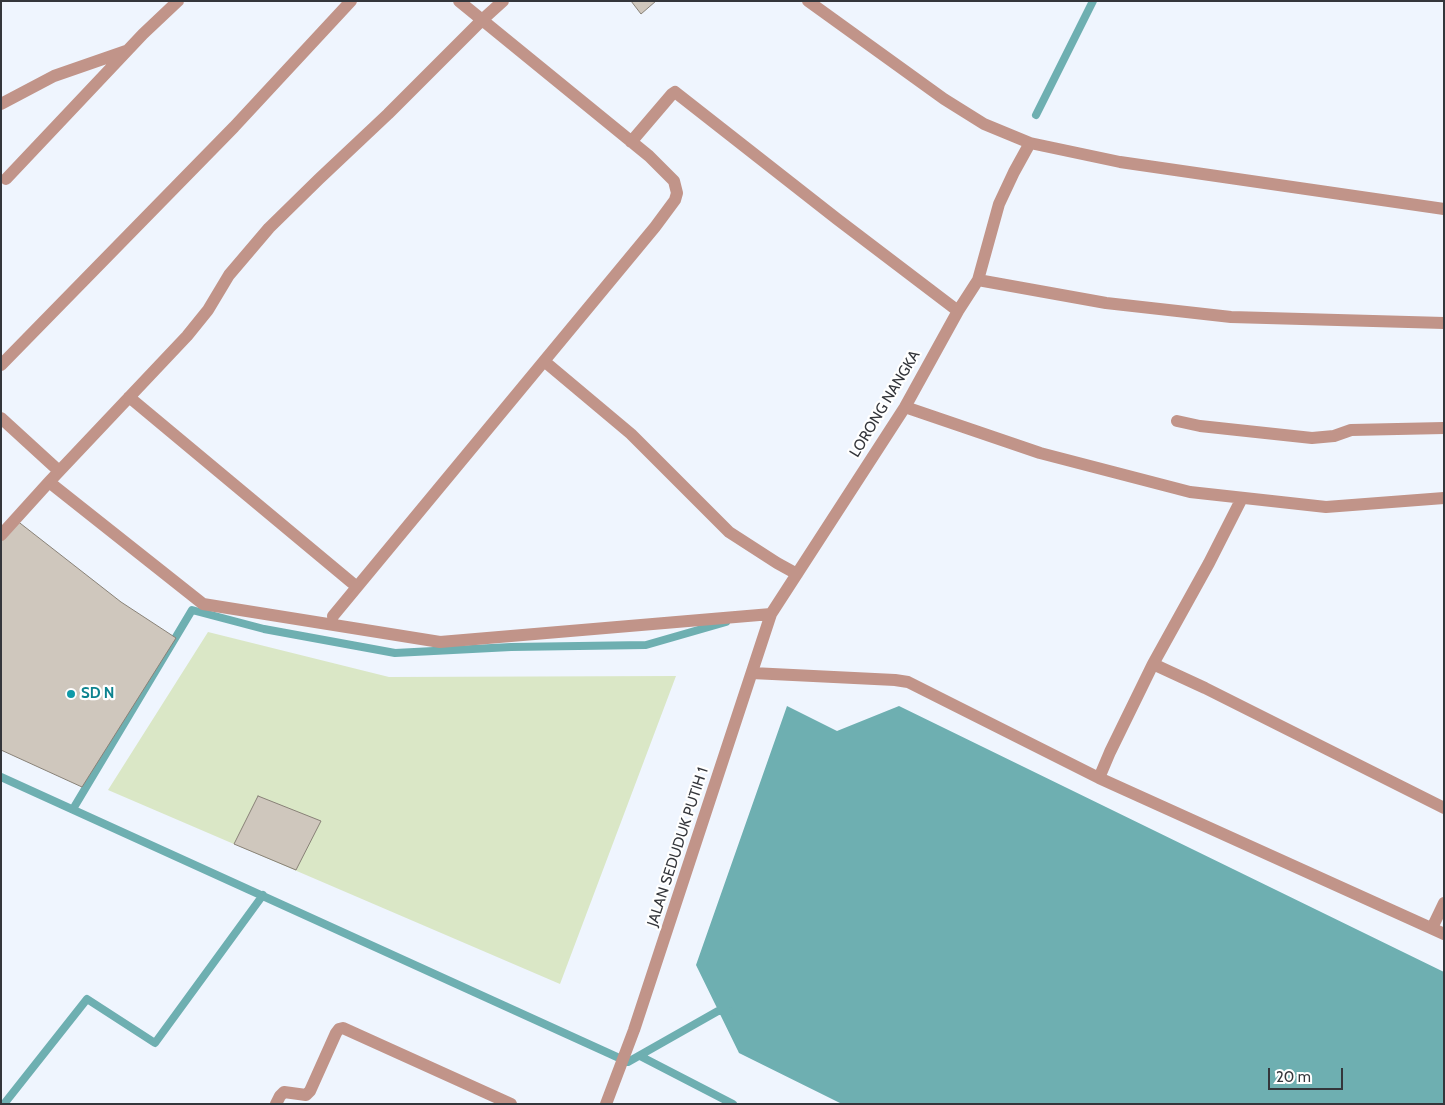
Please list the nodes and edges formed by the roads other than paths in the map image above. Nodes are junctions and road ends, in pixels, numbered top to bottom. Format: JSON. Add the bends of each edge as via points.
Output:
{"nodes":[{"id":1,"x":178,"y":1,"type":"edge"},
{"id":2,"x":351,"y":1,"type":"edge"},
{"id":3,"x":459,"y":1,"type":"edge"},
{"id":4,"x":503,"y":1,"type":"edge"},
{"id":5,"x":808,"y":1,"type":"edge"},
{"id":6,"x":482,"y":20,"type":"junction"},
{"id":7,"x":128,"y":50,"type":"junction"},
{"id":8,"x":1,"y":104,"type":"edge"},
{"id":9,"x":631,"y":142,"type":"junction"},
{"id":10,"x":1030,"y":143,"type":"junction"},
{"id":11,"x":6,"y":179,"type":"dead end"},
{"id":12,"x":1443,"y":204,"type":"edge"},
{"id":13,"x":978,"y":280,"type":"junction"},
{"id":14,"x":958,"y":311,"type":"junction"},
{"id":15,"x":1444,"y":324,"type":"edge"},
{"id":16,"x":544,"y":361,"type":"junction"},
{"id":17,"x":1,"y":365,"type":"edge"},
{"id":18,"x":129,"y":397,"type":"junction"},
{"id":19,"x":905,"y":407,"type":"junction"},
{"id":20,"x":1,"y":418,"type":"edge"},
{"id":21,"x":1176,"y":421,"type":"dead end"},
{"id":22,"x":1444,"y":428,"type":"edge"},
{"id":23,"x":59,"y":471,"type":"junction"},
{"id":24,"x":49,"y":482,"type":"junction"},
{"id":25,"x":1242,"y":498,"type":"junction"},
{"id":26,"x":1444,"y":498,"type":"edge"},
{"id":27,"x":1,"y":535,"type":"edge"},
{"id":28,"x":794,"y":572,"type":"junction"},
{"id":29,"x":357,"y":587,"type":"junction"},
{"id":30,"x":768,"y":614,"type":"junction"},
{"id":31,"x":333,"y":616,"type":"dead end"},
{"id":32,"x":1153,"y":664,"type":"junction"},
{"id":33,"x":752,"y":674,"type":"junction"},
{"id":34,"x":1100,"y":778,"type":"junction"},
{"id":35,"x":1444,"y":808,"type":"edge"},
{"id":36,"x":1444,"y":903,"type":"edge"},
{"id":37,"x":1432,"y":928,"type":"junction"},
{"id":38,"x":1444,"y":934,"type":"edge"},
{"id":39,"x":276,"y":1104,"type":"edge"},
{"id":40,"x":511,"y":1104,"type":"edge"},
{"id":41,"x":606,"y":1104,"type":"edge"}],
"edges":[{"from":1,"to":7,"type":"street"},
{"from":2,"to":17,"type":"street","via":[[234,127]]},
{"from":3,"to":6,"type":"street"},
{"from":4,"to":6,"type":"street"},
{"from":5,"to":10,"type":"street","via":[[944,99],[984,124]]},
{"from":6,"to":9,"type":"street"},
{"from":6,"to":18,"type":"street","via":[[269,228],[229,275],[198,324]]},
{"from":7,"to":8,"type":"street","via":[[54,76]]},
{"from":7,"to":11,"type":"street"},
{"from":9,"to":14,"type":"street","via":[[675,92]]},
{"from":9,"to":16,"type":"street","via":[[674,181],[675,200]]},
{"from":10,"to":12,"type":"street","via":[[1120,162]]},
{"from":10,"to":13,"type":"street","name":"LORONG NANGKA","via":[[999,204]]},
{"from":13,"to":14,"type":"street","name":"LORONG NANGKA"},
{"from":13,"to":15,"type":"street","via":[[1106,303],[1231,317]]},
{"from":14,"to":19,"type":"street","name":"LORONG NANGKA"},
{"from":16,"to":28,"type":"street","via":[[631,434],[729,532]]},
{"from":16,"to":29,"type":"street"},
{"from":18,"to":23,"type":"street"},
{"from":18,"to":29,"type":"street"},
{"from":19,"to":25,"type":"street","via":[[1040,453],[1190,492]]},
{"from":19,"to":28,"type":"street","name":"LORONG NANGKA"},
{"from":20,"to":23,"type":"street"},
{"from":21,"to":22,"type":"street","via":[[1312,438],[1351,430]]},
{"from":23,"to":24,"type":"street"},
{"from":24,"to":27,"type":"street"},
{"from":24,"to":30,"type":"street","via":[[203,604],[440,642]]},
{"from":25,"to":26,"type":"street","via":[[1326,507]]},
{"from":25,"to":32,"type":"street"},
{"from":28,"to":30,"type":"street","name":"LORONG NANGKA"},
{"from":29,"to":31,"type":"street"},
{"from":30,"to":33,"type":"street","name":"LORONG NANGKA"},
{"from":32,"to":34,"type":"street"},
{"from":32,"to":35,"type":"street"},
{"from":33,"to":34,"type":"street","via":[[908,682]]},
{"from":33,"to":41,"type":"street","name":"JALAN SEDUDUK PUTIH 1","via":[[634,1030]]},
{"from":34,"to":37,"type":"street"},
{"from":36,"to":37,"type":"street"},
{"from":37,"to":38,"type":"street"},
{"from":39,"to":40,"type":"street","via":[[284,1092],[306,1095],[310,1091],[336,1033],[343,1028]]}]}
